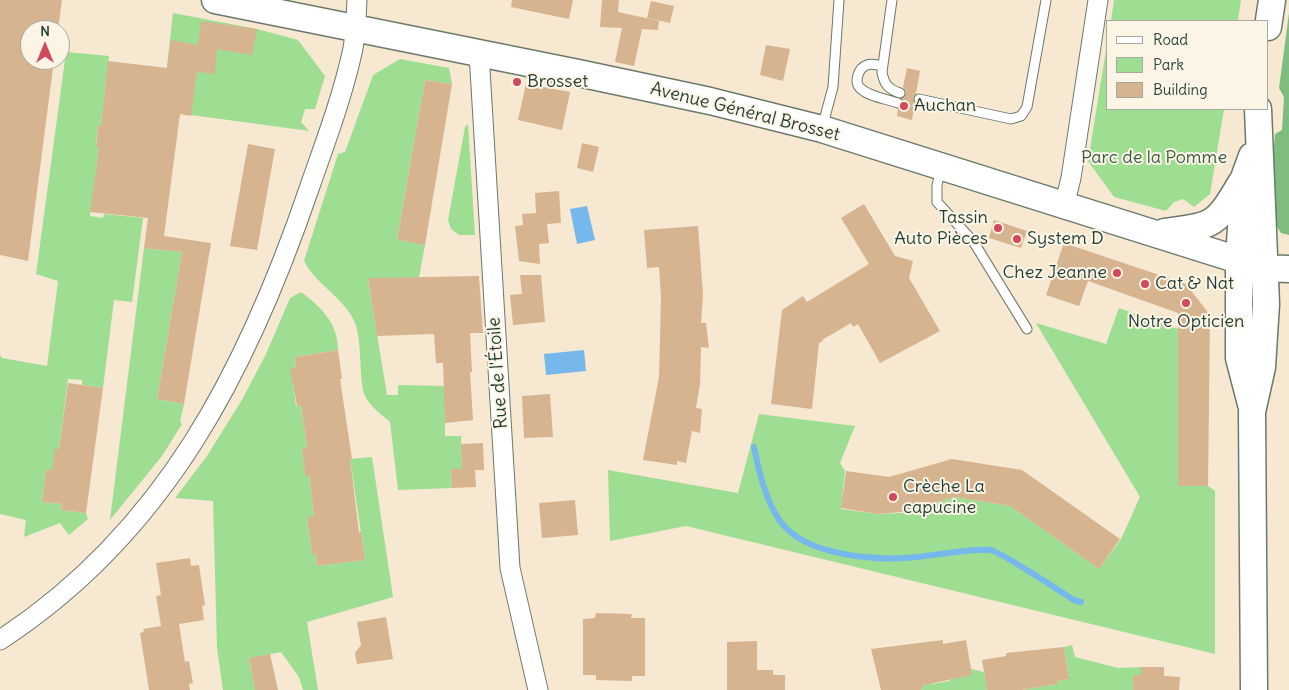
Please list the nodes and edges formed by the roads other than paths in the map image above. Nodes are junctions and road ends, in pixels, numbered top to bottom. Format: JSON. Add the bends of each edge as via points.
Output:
{"nodes":[{"id":1,"x":215,"y":0,"type":"edge"},
{"id":2,"x":357,"y":0,"type":"edge"},
{"id":3,"x":839,"y":0,"type":"edge"},
{"id":4,"x":892,"y":0,"type":"edge"},
{"id":5,"x":1046,"y":0,"type":"edge"},
{"id":6,"x":1098,"y":0,"type":"edge"},
{"id":7,"x":1272,"y":0,"type":"edge"},
{"id":8,"x":1269,"y":20,"type":"edge"},
{"id":9,"x":355,"y":28,"type":"junction"},
{"id":10,"x":479,"y":53,"type":"junction"},
{"id":11,"x":882,"y":69,"type":"junction"},
{"id":12,"x":900,"y":93,"type":"dead end"},
{"id":13,"x":919,"y":100,"type":"dead end"},
{"id":14,"x":898,"y":103,"type":"dead end"},
{"id":15,"x":1258,"y":110,"type":"edge"},
{"id":16,"x":822,"y":129,"type":"junction"},
{"id":17,"x":1258,"y":139,"type":"junction"},
{"id":18,"x":942,"y":167,"type":"junction"},
{"id":19,"x":1244,"y":178,"type":"junction"},
{"id":20,"x":1064,"y":206,"type":"junction"},
{"id":21,"x":1155,"y":233,"type":"junction"},
{"id":22,"x":1239,"y":260,"type":"junction"},
{"id":23,"x":1276,"y":268,"type":"edge"},
{"id":24,"x":1027,"y":329,"type":"dead end"},
{"id":25,"x":1252,"y":412,"type":"junction"},
{"id":26,"x":0,"y":640,"type":"edge"},
{"id":27,"x":538,"y":690,"type":"edge"},
{"id":28,"x":1254,"y":690,"type":"edge"}],
"edges":[{"from":1,"to":9,"type":"main road","name":"Avenue Général Brosset"},
{"from":2,"to":9,"type":"street"},
{"from":3,"to":16,"type":"lane","via":[[833,87]]},
{"from":4,"to":11,"type":"lane"},
{"from":5,"to":13,"type":"lane","via":[[1027,107],[1021,116],[1011,119]]},
{"from":6,"to":20,"type":"street"},
{"from":7,"to":8,"type":"main road"},
{"from":9,"to":10,"type":"main road","name":"Avenue Général Brosset"},
{"from":9,"to":26,"type":"street","via":[[343,83],[282,267],[214,408],[138,520],[106,554],[42,611]]},
{"from":10,"to":16,"type":"main road","name":"Avenue Général Brosset","via":[[710,101]]},
{"from":10,"to":27,"type":"street","name":"Rue de l'Étoile","via":[[510,568]]},
{"from":11,"to":12,"type":"lane","via":[[889,89]]},
{"from":11,"to":14,"type":"lane","via":[[869,64],[864,66],[857,82],[870,94]]},
{"from":15,"to":17,"type":"main road"},
{"from":16,"to":18,"type":"main road","name":"Avenue Général Brosset"},
{"from":17,"to":19,"type":"main road"},
{"from":17,"to":23,"type":"main road"},
{"from":18,"to":20,"type":"main road","name":"Avenue Général Brosset"},
{"from":18,"to":24,"type":"lane","via":[[936,185],[937,202],[973,241]]},
{"from":19,"to":21,"type":"main road","via":[[1217,219],[1201,227]]},
{"from":19,"to":22,"type":"main road"},
{"from":20,"to":21,"type":"main road","name":"Avenue Général Brosset"},
{"from":21,"to":22,"type":"main road","name":"Avenue Général Brosset"},
{"from":22,"to":23,"type":"main road","name":"Avenue Général Brosset"},
{"from":22,"to":25,"type":"main road","via":[[1239,358]]},
{"from":23,"to":25,"type":"main road","via":[[1266,304],[1262,367]]},
{"from":25,"to":28,"type":"main road"}]}
